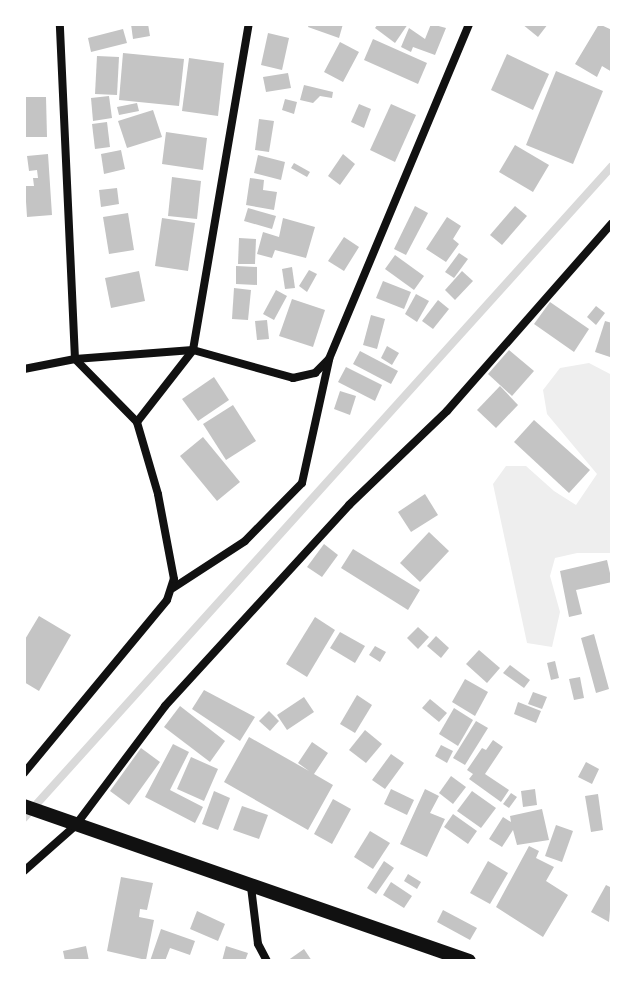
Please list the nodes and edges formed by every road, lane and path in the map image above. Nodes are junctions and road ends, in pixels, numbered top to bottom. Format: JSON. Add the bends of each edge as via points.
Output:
{"nodes":[{"id":1,"x":60,"y":24,"type":"edge"},
{"id":2,"x":249,"y":24,"type":"edge"},
{"id":3,"x":469,"y":24,"type":"edge"},
{"id":4,"x":612,"y":223,"type":"edge"},
{"id":5,"x":193,"y":350,"type":"junction"},
{"id":6,"x":75,"y":359,"type":"junction"},
{"id":7,"x":329,"y":359,"type":"junction"},
{"id":8,"x":24,"y":369,"type":"edge"},
{"id":9,"x":137,"y":422,"type":"junction"},
{"id":10,"x":173,"y":588,"type":"junction"},
{"id":11,"x":24,"y":773,"type":"edge"},
{"id":12,"x":24,"y":806,"type":"edge"},
{"id":13,"x":69,"y":823,"type":"junction"},
{"id":14,"x":24,"y":871,"type":"edge"},
{"id":15,"x":251,"y":887,"type":"junction"},
{"id":16,"x":267,"y":961,"type":"edge"},
{"id":17,"x":469,"y":961,"type":"edge"}],
"edges":[{"from":1,"to":6,"type":"street"},
{"from":2,"to":5,"type":"street"},
{"from":3,"to":7,"type":"street"},
{"from":4,"to":13,"type":"street","via":[[447,411],[349,505],[165,706]]},
{"from":5,"to":6,"type":"street"},
{"from":5,"to":7,"type":"street","via":[[293,378],[315,373]]},
{"from":5,"to":9,"type":"street"},
{"from":6,"to":8,"type":"street"},
{"from":6,"to":9,"type":"street"},
{"from":7,"to":10,"type":"street","via":[[302,483],[245,541]]},
{"from":9,"to":10,"type":"street","via":[[168,541]]},
{"from":10,"to":11,"type":"street"},
{"from":12,"to":13,"type":"street"},
{"from":13,"to":14,"type":"street"},
{"from":13,"to":15,"type":"street"},
{"from":15,"to":16,"type":"street","via":[[258,944]]},
{"from":15,"to":17,"type":"street"}]}
